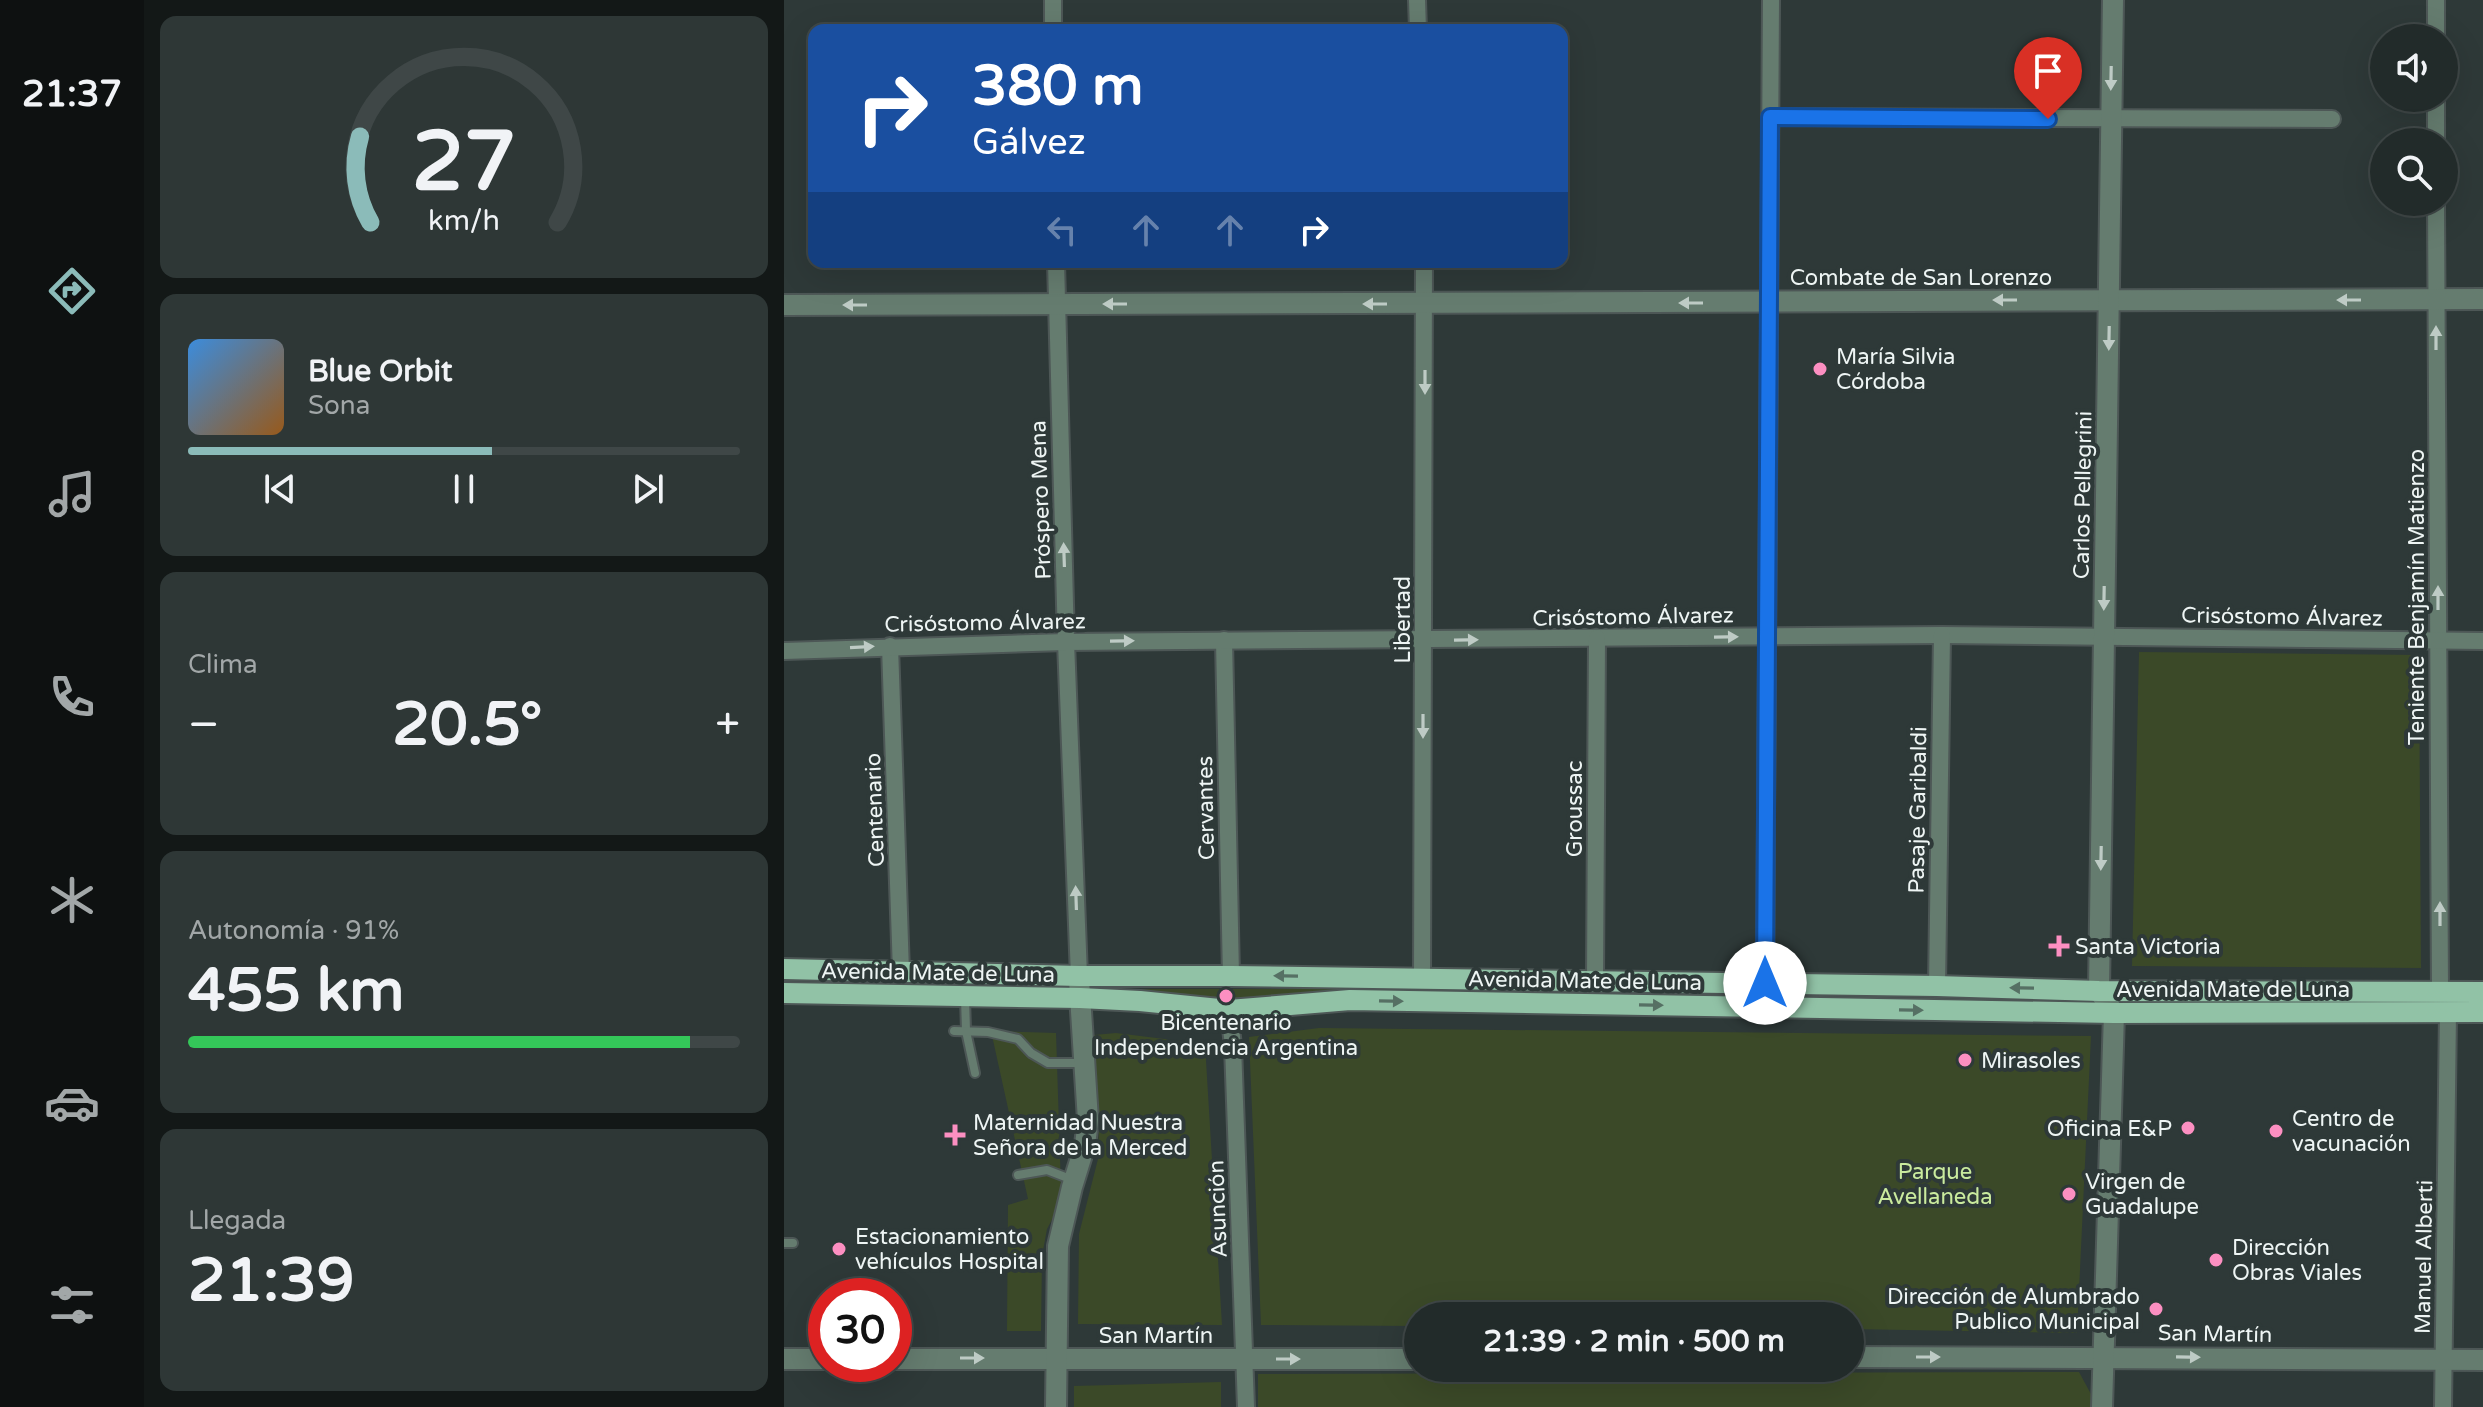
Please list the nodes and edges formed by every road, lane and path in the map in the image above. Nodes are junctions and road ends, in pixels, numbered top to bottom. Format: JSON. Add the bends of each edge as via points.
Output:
{"nodes":[{"id":1,"x":1053,"y":0,"type":"edge"},
{"id":2,"x":1417,"y":0,"type":"edge"},
{"id":3,"x":1771,"y":0,"type":"edge"},
{"id":4,"x":2113,"y":0,"type":"edge"},
{"id":5,"x":2436,"y":0,"type":"edge"},
{"id":6,"x":1053,"y":24,"type":"edge"},
{"id":7,"x":1418,"y":24,"type":"edge"},
{"id":8,"x":2436,"y":24,"type":"edge"},
{"id":9,"x":1770,"y":117,"type":"junction"},
{"id":10,"x":2110,"y":119,"type":"junction"},
{"id":11,"x":2332,"y":119,"type":"dead end"},
{"id":12,"x":2436,"y":216,"type":"edge"},
{"id":13,"x":1056,"y":268,"type":"edge"},
{"id":14,"x":1424,"y":268,"type":"edge"},
{"id":15,"x":2483,"y":299,"type":"edge"},
{"id":16,"x":2110,"y":300,"type":"junction"},
{"id":17,"x":2436,"y":300,"type":"junction"},
{"id":18,"x":1769,"y":303,"type":"junction"},
{"id":19,"x":1057,"y":304,"type":"junction"},
{"id":20,"x":1425,"y":304,"type":"junction"},
{"id":21,"x":784,"y":305,"type":"edge"},
{"id":22,"x":1942,"y":635,"type":"junction"},
{"id":23,"x":2103,"y":635,"type":"junction"},
{"id":24,"x":1766,"y":637,"type":"junction"},
{"id":25,"x":1597,"y":638,"type":"junction"},
{"id":26,"x":1224,"y":640,"type":"junction"},
{"id":27,"x":1424,"y":640,"type":"junction"},
{"id":28,"x":2438,"y":640,"type":"junction"},
{"id":29,"x":2483,"y":641,"type":"edge"},
{"id":30,"x":1066,"y":642,"type":"junction"},
{"id":31,"x":890,"y":646,"type":"junction"},
{"id":32,"x":784,"y":651,"type":"edge"},
{"id":33,"x":784,"y":969,"type":"edge"},
{"id":34,"x":901,"y":972,"type":"junction"},
{"id":35,"x":1079,"y":976,"type":"junction"},
{"id":36,"x":1231,"y":976,"type":"junction"},
{"id":37,"x":1422,"y":978,"type":"junction"},
{"id":38,"x":1595,"y":980,"type":"junction"},
{"id":39,"x":1765,"y":983,"type":"junction"},
{"id":40,"x":1937,"y":986,"type":"junction"},
{"id":41,"x":2099,"y":991,"type":"junction"},
{"id":42,"x":2440,"y":992,"type":"junction"},
{"id":43,"x":2483,"y":992,"type":"edge"},
{"id":44,"x":784,"y":993,"type":"edge"},
{"id":45,"x":965,"y":996,"type":"junction"},
{"id":46,"x":1080,"y":998,"type":"junction"},
{"id":47,"x":1229,"y":1010,"type":"junction"},
{"id":48,"x":2448,"y":1012,"type":"junction"},
{"id":49,"x":2483,"y":1012,"type":"edge"},
{"id":50,"x":2114,"y":1013,"type":"junction"},
{"id":51,"x":954,"y":1031,"type":"dead end"},
{"id":52,"x":966,"y":1031,"type":"junction"},
{"id":53,"x":1085,"y":1063,"type":"junction"},
{"id":54,"x":975,"y":1073,"type":"dead end"},
{"id":55,"x":1018,"y":1175,"type":"dead end"},
{"id":56,"x":1074,"y":1181,"type":"junction"},
{"id":57,"x":2103,"y":1356,"type":"junction"},
{"id":58,"x":1864,"y":1357,"type":"edge"},
{"id":59,"x":1055,"y":1358,"type":"junction"},
{"id":60,"x":784,"y":1359,"type":"edge"},
{"id":61,"x":808,"y":1359,"type":"edge"},
{"id":62,"x":912,"y":1359,"type":"edge"},
{"id":63,"x":1244,"y":1359,"type":"junction"},
{"id":64,"x":1404,"y":1359,"type":"edge"},
{"id":65,"x":2443,"y":1359,"type":"junction"},
{"id":66,"x":2483,"y":1360,"type":"edge"},
{"id":67,"x":1056,"y":1407,"type":"edge"},
{"id":68,"x":1246,"y":1407,"type":"edge"},
{"id":69,"x":2102,"y":1407,"type":"edge"},
{"id":70,"x":2443,"y":1407,"type":"edge"}],
"edges":[{"from":1,"to":6,"type":"street"},
{"from":2,"to":7,"type":"street"},
{"from":3,"to":9,"type":"street"},
{"from":4,"to":10,"type":"street","name":"Carlos Pellegrini","one_way":true},
{"from":5,"to":8,"type":"street"},
{"from":9,"to":10,"type":"street"},
{"from":9,"to":18,"type":"street"},
{"from":10,"to":11,"type":"street"},
{"from":10,"to":16,"type":"street","name":"Carlos Pellegrini"},
{"from":12,"to":17,"type":"street","name":"Teniente Benjamín Matienzo"},
{"from":13,"to":19,"type":"street","name":"Próspero Mena"},
{"from":14,"to":20,"type":"street","name":"Libertad"},
{"from":15,"to":17,"type":"street","name":"Combate de San Lorenzo"},
{"from":17,"to":16,"type":"street","name":"Combate de San Lorenzo","one_way":true},
{"from":16,"to":18,"type":"street","name":"Combate de San Lorenzo","one_way":true},
{"from":16,"to":23,"type":"street","name":"Carlos Pellegrini","one_way":true},
{"from":28,"to":17,"type":"street","name":"Teniente Benjamín Matienzo","one_way":true},
{"from":18,"to":20,"type":"street","name":"Combate de San Lorenzo","one_way":true},
{"from":18,"to":24,"type":"street"},
{"from":20,"to":19,"type":"street","name":"Combate de San Lorenzo","one_way":true},
{"from":19,"to":21,"type":"street","name":"Combate de San Lorenzo","one_way":true},
{"from":30,"to":19,"type":"street","name":"Próspero Mena","one_way":true},
{"from":20,"to":27,"type":"street","name":"Libertad","one_way":true},
{"from":22,"to":23,"type":"street","name":"Crisóstomo Álvarez"},
{"from":22,"to":24,"type":"street","name":"Crisóstomo Álvarez"},
{"from":22,"to":40,"type":"street","name":"Pasaje Garibaldi"},
{"from":23,"to":28,"type":"street","name":"Crisóstomo Álvarez"},
{"from":23,"to":41,"type":"street","name":"Carlos Pellegrini","one_way":true},
{"from":25,"to":24,"type":"street","name":"Crisóstomo Álvarez","one_way":true},
{"from":24,"to":39,"type":"street"},
{"from":27,"to":25,"type":"street","name":"Crisóstomo Álvarez","one_way":true},
{"from":25,"to":38,"type":"street","name":"Groussac"},
{"from":26,"to":27,"type":"street","name":"Crisóstomo Álvarez"},
{"from":30,"to":26,"type":"street","name":"Crisóstomo Álvarez","one_way":true},
{"from":26,"to":36,"type":"street","name":"Cervantes"},
{"from":27,"to":37,"type":"street","name":"Libertad","one_way":true},
{"from":28,"to":29,"type":"street","name":"Crisóstomo Álvarez"},
{"from":42,"to":28,"type":"street","name":"Teniente Benjamín Matienzo","one_way":true},
{"from":30,"to":31,"type":"street","name":"Crisóstomo Álvarez"},
{"from":35,"to":30,"type":"street","name":"Próspero Mena","one_way":true},
{"from":32,"to":31,"type":"street","name":"Crisóstomo Álvarez","one_way":true},
{"from":31,"to":34,"type":"street","name":"Centenario"},
{"from":33,"to":34,"type":"main road","name":"Avenida Mate de Luna"},
{"from":34,"to":35,"type":"main road","name":"Avenida Mate de Luna"},
{"from":35,"to":36,"type":"main road","name":"Avenida Mate de Luna"},
{"from":35,"to":46,"type":"street"},
{"from":37,"to":36,"type":"main road","name":"Avenida Mate de Luna","one_way":true},
{"from":37,"to":38,"type":"main road","name":"Avenida Mate de Luna"},
{"from":38,"to":39,"type":"main road","name":"Avenida Mate de Luna"},
{"from":39,"to":40,"type":"main road","name":"Avenida Mate de Luna"},
{"from":41,"to":40,"type":"main road","name":"Avenida Mate de Luna","one_way":true},
{"from":41,"to":42,"type":"main road","name":"Avenida Mate de Luna"},
{"from":41,"to":50,"type":"street"},
{"from":42,"to":43,"type":"main road","name":"Avenida Mate de Luna"},
{"from":44,"to":45,"type":"main road","name":"Avenida Mate de Luna"},
{"from":45,"to":46,"type":"main road","name":"Avenida Mate de Luna"},
{"from":45,"to":52,"type":"lane"},
{"from":46,"to":47,"type":"main road","name":"Avenida Mate de Luna"},
{"from":46,"to":53,"type":"street"},
{"from":47,"to":50,"type":"main road","name":"Avenida Mate de Luna","one_way":true,"via":[[1350,1000]]},
{"from":47,"to":63,"type":"street","name":"Asunción"},
{"from":48,"to":49,"type":"main road","name":"Avenida Mate de Luna"},
{"from":48,"to":50,"type":"main road","name":"Avenida Mate de Luna"},
{"from":48,"to":65,"type":"street","name":"Manuel Alberti"},
{"from":50,"to":57,"type":"street"},
{"from":51,"to":52,"type":"lane"},
{"from":52,"to":53,"type":"lane","via":[[1018,1039],[1048,1063]]},
{"from":52,"to":54,"type":"lane"},
{"from":53,"to":56,"type":"street","via":[[1088,1120]]},
{"from":55,"to":56,"type":"lane","via":[[1047,1170]]},
{"from":56,"to":59,"type":"street","via":[[1058,1246]]},
{"from":58,"to":57,"type":"street","name":"San Martín","one_way":true},
{"from":57,"to":65,"type":"street","name":"San Martín","one_way":true},
{"from":57,"to":69,"type":"street"},
{"from":62,"to":59,"type":"street","name":"San Martín","one_way":true},
{"from":59,"to":63,"type":"street","name":"San Martín"},
{"from":59,"to":67,"type":"street"},
{"from":60,"to":61,"type":"street"},
{"from":63,"to":64,"type":"street","name":"San Martín","one_way":true},
{"from":63,"to":68,"type":"street","name":"Asunción"},
{"from":65,"to":66,"type":"street","name":"San Martín"},
{"from":65,"to":70,"type":"street","name":"Manuel Alberti"}]}
